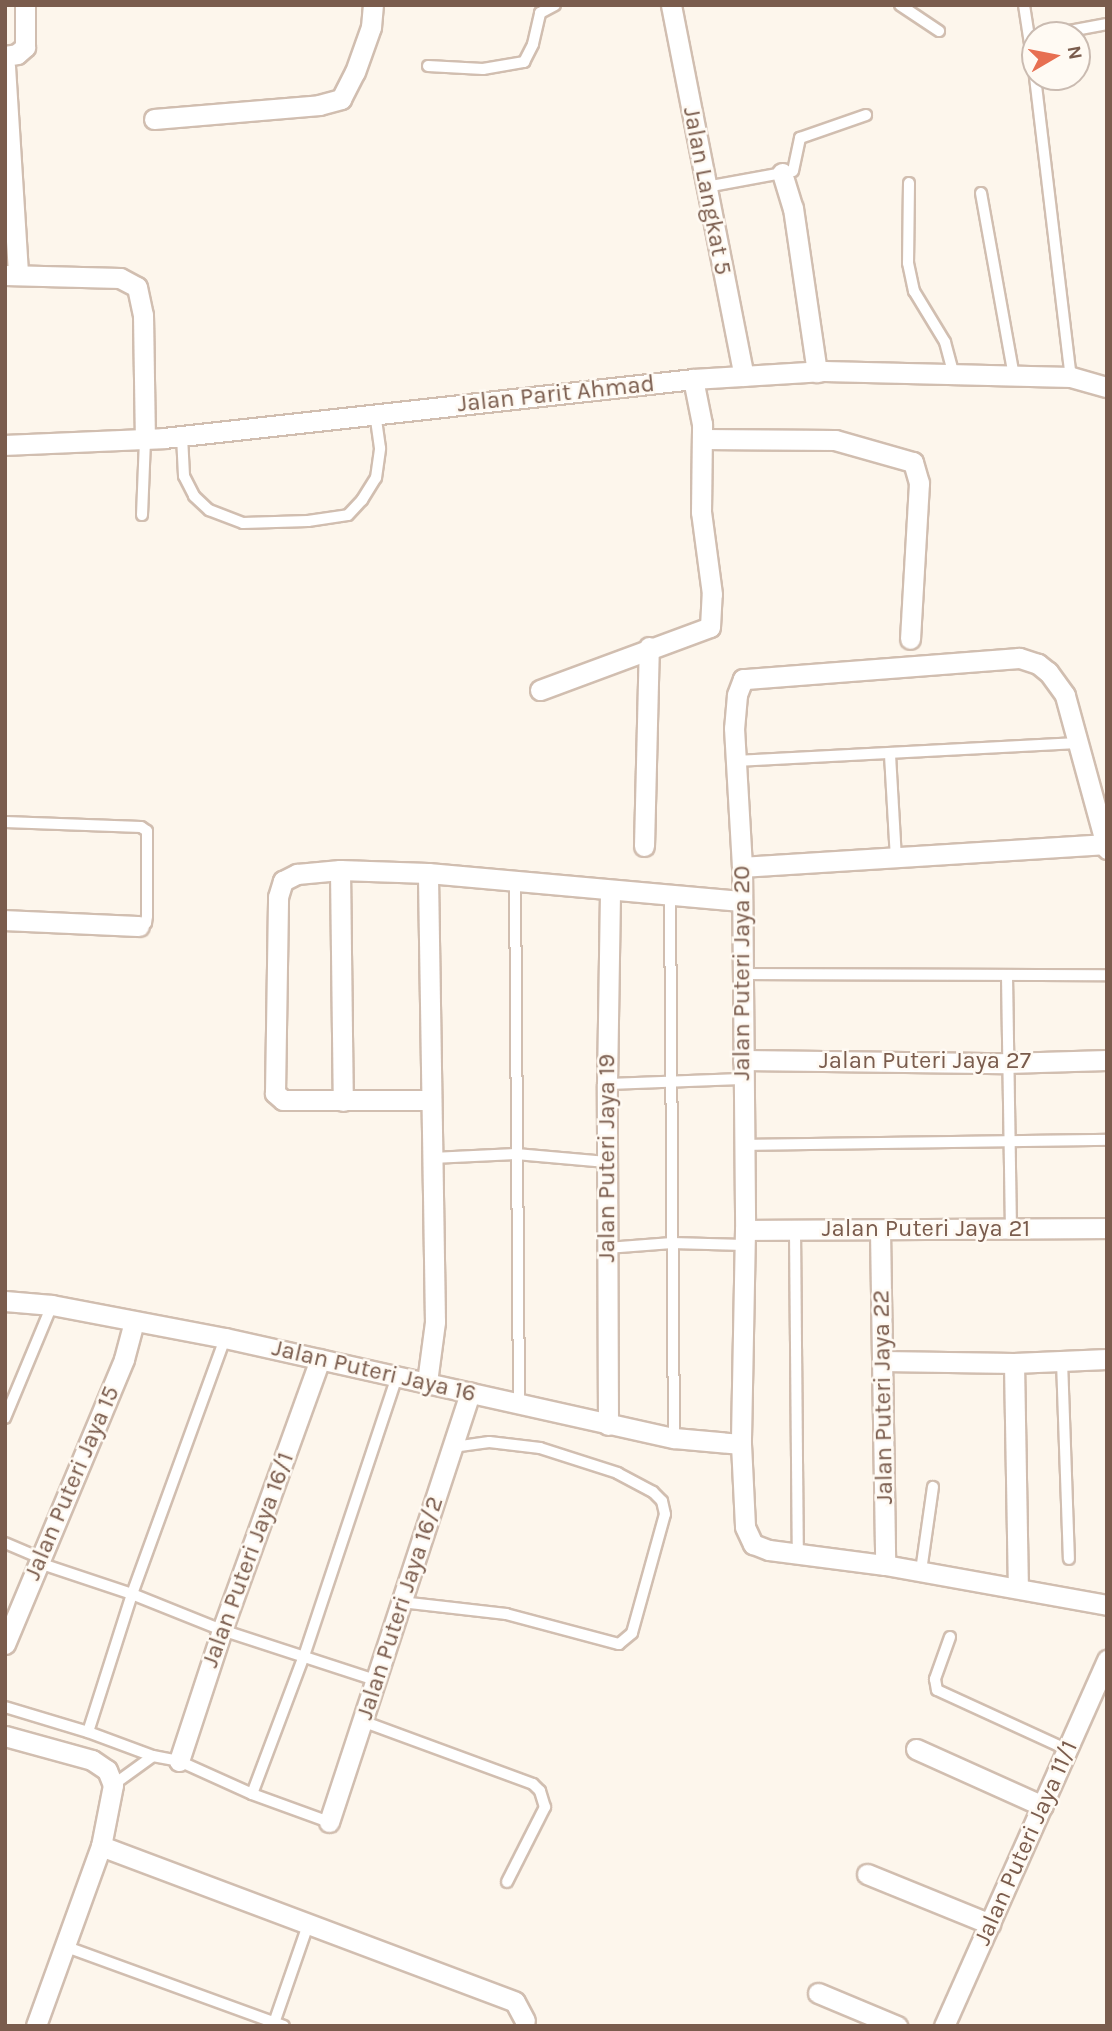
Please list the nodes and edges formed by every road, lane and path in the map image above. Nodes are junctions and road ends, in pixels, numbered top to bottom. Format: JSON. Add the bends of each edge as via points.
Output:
{"nodes":[{"id":1,"x":24,"y":5,"type":"edge"},
{"id":2,"x":373,"y":5,"type":"edge"},
{"id":3,"x":555,"y":5,"type":"edge"},
{"id":4,"x":671,"y":5,"type":"edge"},
{"id":5,"x":900,"y":5,"type":"edge"},
{"id":6,"x":939,"y":31,"type":"dead end"},
{"id":7,"x":5,"y":56,"type":"edge"},
{"id":8,"x":5,"y":66,"type":"edge"},
{"id":9,"x":428,"y":66,"type":"dead end"},
{"id":10,"x":1037,"y":91,"type":"edge"},
{"id":11,"x":866,"y":115,"type":"dead end"},
{"id":12,"x":154,"y":119,"type":"dead end"},
{"id":13,"x":782,"y":173,"type":"junction"},
{"id":14,"x":909,"y":183,"type":"dead end"},
{"id":15,"x":706,"y":187,"type":"junction"},
{"id":16,"x":981,"y":193,"type":"dead end"},
{"id":17,"x":12,"y":275,"type":"edge"},
{"id":18,"x":817,"y":372,"type":"junction"},
{"id":19,"x":954,"y":374,"type":"junction"},
{"id":20,"x":744,"y":376,"type":"junction"},
{"id":21,"x":1014,"y":376,"type":"junction"},
{"id":22,"x":1071,"y":377,"type":"junction"},
{"id":23,"x":695,"y":387,"type":"junction"},
{"id":24,"x":1107,"y":387,"type":"edge"},
{"id":25,"x":376,"y":419,"type":"junction"},
{"id":26,"x":702,"y":432,"type":"junction"},
{"id":27,"x":181,"y":443,"type":"junction"},
{"id":28,"x":5,"y":445,"type":"edge"},
{"id":29,"x":145,"y":446,"type":"junction"},
{"id":30,"x":142,"y":515,"type":"dead end"},
{"id":31,"x":910,"y":639,"type":"dead end"},
{"id":32,"x":649,"y":647,"type":"junction"},
{"id":33,"x":540,"y":690,"type":"dead end"},
{"id":34,"x":1078,"y":743,"type":"junction"},
{"id":35,"x":890,"y":755,"type":"junction"},
{"id":36,"x":736,"y":761,"type":"junction"},
{"id":37,"x":5,"y":822,"type":"edge"},
{"id":38,"x":644,"y":846,"type":"dead end"},
{"id":39,"x":1106,"y":846,"type":"edge"},
{"id":40,"x":897,"y":858,"type":"junction"},
{"id":41,"x":742,"y":867,"type":"junction"},
{"id":42,"x":340,"y":870,"type":"junction"},
{"id":43,"x":428,"y":873,"type":"junction"},
{"id":44,"x":515,"y":880,"type":"junction"},
{"id":45,"x":610,"y":891,"type":"junction"},
{"id":46,"x":670,"y":896,"type":"junction"},
{"id":47,"x":741,"y":901,"type":"junction"},
{"id":48,"x":5,"y":920,"type":"edge"},
{"id":49,"x":139,"y":926,"type":"joint"},
{"id":50,"x":741,"y":974,"type":"junction"},
{"id":51,"x":1107,"y":975,"type":"edge"},
{"id":52,"x":1007,"y":976,"type":"junction"},
{"id":53,"x":1107,"y":1060,"type":"edge"},
{"id":54,"x":1006,"y":1063,"type":"junction"},
{"id":55,"x":743,"y":1070,"type":"junction"},
{"id":56,"x":671,"y":1080,"type":"junction"},
{"id":57,"x":607,"y":1083,"type":"junction"},
{"id":58,"x":431,"y":1100,"type":"junction"},
{"id":59,"x":343,"y":1101,"type":"junction"},
{"id":60,"x":1107,"y":1140,"type":"edge"},
{"id":61,"x":1007,"y":1142,"type":"junction"},
{"id":62,"x":744,"y":1145,"type":"junction"},
{"id":63,"x":516,"y":1154,"type":"junction"},
{"id":64,"x":431,"y":1158,"type":"junction"},
{"id":65,"x":607,"y":1162,"type":"junction"},
{"id":66,"x":1010,"y":1228,"type":"junction"},
{"id":67,"x":1107,"y":1228,"type":"edge"},
{"id":68,"x":795,"y":1230,"type":"junction"},
{"id":69,"x":880,"y":1230,"type":"junction"},
{"id":70,"x":744,"y":1237,"type":"junction"},
{"id":71,"x":673,"y":1243,"type":"junction"},
{"id":72,"x":607,"y":1248,"type":"junction"},
{"id":73,"x":5,"y":1301,"type":"edge"},
{"id":74,"x":52,"y":1305,"type":"junction"},
{"id":75,"x":134,"y":1321,"type":"junction"},
{"id":76,"x":225,"y":1338,"type":"junction"},
{"id":77,"x":320,"y":1359,"type":"junction"},
{"id":78,"x":1107,"y":1359,"type":"edge"},
{"id":79,"x":882,"y":1361,"type":"junction"},
{"id":80,"x":1062,"y":1361,"type":"junction"},
{"id":81,"x":1014,"y":1363,"type":"junction"},
{"id":82,"x":397,"y":1376,"type":"junction"},
{"id":83,"x":427,"y":1382,"type":"junction"},
{"id":84,"x":470,"y":1393,"type":"junction"},
{"id":85,"x":519,"y":1405,"type":"junction"},
{"id":86,"x":5,"y":1418,"type":"edge"},
{"id":87,"x":608,"y":1425,"type":"junction"},
{"id":88,"x":674,"y":1438,"type":"junction"},
{"id":89,"x":741,"y":1444,"type":"junction"},
{"id":90,"x":454,"y":1447,"type":"junction"},
{"id":91,"x":933,"y":1487,"type":"dead end"},
{"id":92,"x":5,"y":1543,"type":"edge"},
{"id":93,"x":798,"y":1554,"type":"junction"},
{"id":94,"x":1069,"y":1559,"type":"dead end"},
{"id":95,"x":40,"y":1560,"type":"junction"},
{"id":96,"x":885,"y":1565,"type":"junction"},
{"id":97,"x":921,"y":1571,"type":"junction"},
{"id":98,"x":1018,"y":1587,"type":"junction"},
{"id":99,"x":132,"y":1594,"type":"junction"},
{"id":100,"x":401,"y":1602,"type":"junction"},
{"id":101,"x":1107,"y":1605,"type":"edge"},
{"id":102,"x":222,"y":1630,"type":"junction"},
{"id":103,"x":950,"y":1637,"type":"dead end"},
{"id":104,"x":5,"y":1644,"type":"edge"},
{"id":105,"x":304,"y":1656,"type":"junction"},
{"id":106,"x":1107,"y":1660,"type":"edge"},
{"id":107,"x":375,"y":1680,"type":"junction"},
{"id":108,"x":5,"y":1707,"type":"edge"},
{"id":109,"x":362,"y":1721,"type":"junction"},
{"id":110,"x":88,"y":1732,"type":"junction"},
{"id":111,"x":5,"y":1736,"type":"edge"},
{"id":112,"x":916,"y":1749,"type":"dead end"},
{"id":113,"x":1068,"y":1750,"type":"junction"},
{"id":114,"x":153,"y":1756,"type":"junction"},
{"id":115,"x":179,"y":1761,"type":"junction"},
{"id":116,"x":113,"y":1785,"type":"junction"},
{"id":117,"x":252,"y":1794,"type":"junction"},
{"id":118,"x":1043,"y":1806,"type":"junction"},
{"id":119,"x":329,"y":1822,"type":"joint"},
{"id":120,"x":101,"y":1846,"type":"junction"},
{"id":121,"x":867,"y":1874,"type":"dead end"},
{"id":122,"x":508,"y":1882,"type":"dead end"},
{"id":123,"x":990,"y":1924,"type":"junction"},
{"id":124,"x":307,"y":1925,"type":"junction"},
{"id":125,"x":63,"y":1946,"type":"junction"},
{"id":126,"x":818,"y":1993,"type":"dead end"},
{"id":127,"x":524,"y":2023,"type":"edge"},
{"id":128,"x":277,"y":2025,"type":"edge"},
{"id":129,"x":36,"y":2026,"type":"edge"},
{"id":130,"x":897,"y":2026,"type":"edge"},
{"id":131,"x":944,"y":2026,"type":"edge"}],
"edges":[{"from":1,"to":7,"type":"street","via":[[25,47]]},
{"from":2,"to":12,"type":"street","via":[[371,27],[341,99],[319,105]]},
{"from":3,"to":9,"type":"lane","via":[[540,13],[524,62],[482,69]]},
{"from":4,"to":15,"type":"street","name":"Jalan Langkat 5"},
{"from":5,"to":6,"type":"lane"},
{"from":8,"to":17,"type":"street"},
{"from":10,"to":22,"type":"lane"},
{"from":11,"to":13,"type":"lane","via":[[800,138],[793,171]]},
{"from":13,"to":15,"type":"lane"},
{"from":13,"to":18,"type":"street","via":[[793,208]]},
{"from":14,"to":19,"type":"lane","via":[[908,263],[914,291],[944,342]]},
{"from":15,"to":20,"type":"street","name":"Jalan Langkat 5"},
{"from":16,"to":21,"type":"lane"},
{"from":17,"to":29,"type":"street","via":[[120,278],[137,287],[143,315]]},
{"from":18,"to":19,"type":"street","name":"Jalan Parit Ahmad"},
{"from":18,"to":20,"type":"street","name":"Jalan Parit Ahmad"},
{"from":19,"to":21,"type":"street","name":"Jalan Parit Ahmad"},
{"from":20,"to":23,"type":"street","name":"Jalan Parit Ahmad"},
{"from":21,"to":22,"type":"street","name":"Jalan Parit Ahmad"},
{"from":22,"to":24,"type":"street","name":"Jalan Parit Ahmad"},
{"from":23,"to":25,"type":"street","name":"Jalan Parit Ahmad"},
{"from":23,"to":26,"type":"street"},
{"from":25,"to":27,"type":"street","name":"Jalan Parit Ahmad"},
{"from":25,"to":27,"type":"lane","via":[[380,448],[376,478],[348,515],[308,521],[243,523],[209,510],[194,496],[184,475]]},
{"from":26,"to":31,"type":"street","via":[[835,440],[913,462],[919,483]]},
{"from":26,"to":32,"type":"street","via":[[701,512],[712,594],[710,627]]},
{"from":27,"to":29,"type":"street","name":"Jalan Parit Ahmad"},
{"from":28,"to":29,"type":"street","name":"Jalan Parit Ahmad"},
{"from":29,"to":30,"type":"lane"},
{"from":32,"to":33,"type":"street"},
{"from":32,"to":38,"type":"street"},
{"from":34,"to":35,"type":"lane"},
{"from":34,"to":36,"type":"street","name":"Jalan Puteri Jaya 20","via":[[1065,695],[1038,664],[1018,658],[743,679],[736,706]]},
{"from":34,"to":39,"type":"street"},
{"from":35,"to":36,"type":"lane"},
{"from":35,"to":40,"type":"lane"},
{"from":36,"to":41,"type":"street","name":"Jalan Puteri Jaya 20"},
{"from":37,"to":49,"type":"lane","via":[[141,827],[147,831],[147,916],[146,923]]},
{"from":39,"to":40,"type":"street"},
{"from":40,"to":41,"type":"street"},
{"from":41,"to":47,"type":"street","name":"Jalan Puteri Jaya 20"},
{"from":42,"to":43,"type":"street"},
{"from":42,"to":59,"type":"street"},
{"from":42,"to":59,"type":"street","via":[[297,874],[283,881],[278,897],[275,1093],[283,1100]]},
{"from":43,"to":44,"type":"street"},
{"from":43,"to":58,"type":"street"},
{"from":44,"to":45,"type":"street"},
{"from":44,"to":63,"type":"lane"},
{"from":45,"to":46,"type":"street"},
{"from":45,"to":57,"type":"street","name":"Jalan Puteri Jaya 19"},
{"from":46,"to":47,"type":"street"},
{"from":46,"to":56,"type":"lane"},
{"from":47,"to":50,"type":"street","name":"Jalan Puteri Jaya 20"},
{"from":48,"to":49,"type":"street"},
{"from":50,"to":52,"type":"lane"},
{"from":50,"to":55,"type":"street","name":"Jalan Puteri Jaya 20"},
{"from":51,"to":52,"type":"lane"},
{"from":52,"to":54,"type":"lane"},
{"from":53,"to":54,"type":"street","name":"Jalan Puteri Jaya 27"},
{"from":54,"to":55,"type":"street","name":"Jalan Puteri Jaya 27"},
{"from":54,"to":61,"type":"lane"},
{"from":55,"to":56,"type":"lane"},
{"from":55,"to":62,"type":"street","name":"Jalan Puteri Jaya 20"},
{"from":56,"to":57,"type":"lane"},
{"from":56,"to":71,"type":"lane"},
{"from":57,"to":65,"type":"street","name":"Jalan Puteri Jaya 19"},
{"from":58,"to":59,"type":"street"},
{"from":58,"to":64,"type":"street"},
{"from":60,"to":61,"type":"lane"},
{"from":61,"to":62,"type":"lane"},
{"from":61,"to":66,"type":"lane"},
{"from":62,"to":70,"type":"street","name":"Jalan Puteri Jaya 20"},
{"from":63,"to":64,"type":"lane"},
{"from":63,"to":65,"type":"lane"},
{"from":63,"to":85,"type":"lane"},
{"from":64,"to":83,"type":"street","via":[[435,1322]]},
{"from":65,"to":72,"type":"street","name":"Jalan Puteri Jaya 19"},
{"from":66,"to":67,"type":"street","name":"Jalan Puteri Jaya 21"},
{"from":66,"to":69,"type":"street","name":"Jalan Puteri Jaya 21"},
{"from":68,"to":69,"type":"street","name":"Jalan Puteri Jaya 21"},
{"from":68,"to":70,"type":"street","name":"Jalan Puteri Jaya 21"},
{"from":68,"to":93,"type":"lane"},
{"from":69,"to":79,"type":"street","name":"Jalan Puteri Jaya 22"},
{"from":70,"to":71,"type":"lane"},
{"from":70,"to":89,"type":"street","name":"Jalan Puteri Jaya 20"},
{"from":71,"to":72,"type":"lane"},
{"from":71,"to":88,"type":"lane"},
{"from":72,"to":87,"type":"street","name":"Jalan Puteri Jaya 19"},
{"from":73,"to":74,"type":"street","name":"Jalan Puteri Jaya 16"},
{"from":74,"to":75,"type":"street","name":"Jalan Puteri Jaya 16"},
{"from":74,"to":86,"type":"lane"},
{"from":75,"to":76,"type":"street","name":"Jalan Puteri Jaya 16"},
{"from":75,"to":95,"type":"street","name":"Jalan Puteri Jaya 15","via":[[124,1359]]},
{"from":76,"to":77,"type":"street","name":"Jalan Puteri Jaya 16"},
{"from":76,"to":99,"type":"lane"},
{"from":77,"to":82,"type":"street","name":"Jalan Puteri Jaya 16"},
{"from":77,"to":102,"type":"street","name":"Jalan Puteri Jaya 16/1"},
{"from":78,"to":80,"type":"street"},
{"from":79,"to":81,"type":"street"},
{"from":79,"to":96,"type":"street","name":"Jalan Puteri Jaya 22"},
{"from":80,"to":81,"type":"street"},
{"from":80,"to":94,"type":"lane"},
{"from":81,"to":98,"type":"street"},
{"from":82,"to":83,"type":"street","name":"Jalan Puteri Jaya 16"},
{"from":82,"to":105,"type":"lane"},
{"from":83,"to":84,"type":"street","name":"Jalan Puteri Jaya 16"},
{"from":84,"to":85,"type":"street","name":"Jalan Puteri Jaya 16"},
{"from":84,"to":90,"type":"street","name":"Jalan Puteri Jaya 16/2"},
{"from":85,"to":87,"type":"street","name":"Jalan Puteri Jaya 16"},
{"from":87,"to":88,"type":"street","name":"Jalan Puteri Jaya 16"},
{"from":88,"to":89,"type":"street","name":"Jalan Puteri Jaya 16"},
{"from":89,"to":93,"type":"street","name":"Jalan Puteri Jaya 20","via":[[745,1527],[753,1544]]},
{"from":90,"to":100,"type":"street","name":"Jalan Puteri Jaya 16/2"},
{"from":90,"to":100,"type":"lane","via":[[489,1442],[540,1448],[618,1474],[662,1501],[665,1514],[632,1633],[619,1644],[506,1614]]},
{"from":91,"to":97,"type":"lane"},
{"from":92,"to":95,"type":"lane"},
{"from":93,"to":96,"type":"street"},
{"from":95,"to":99,"type":"lane"},
{"from":95,"to":104,"type":"street","name":"Jalan Puteri Jaya 15"},
{"from":96,"to":97,"type":"street"},
{"from":97,"to":98,"type":"street"},
{"from":98,"to":101,"type":"street"},
{"from":99,"to":102,"type":"lane"},
{"from":99,"to":110,"type":"lane"},
{"from":100,"to":107,"type":"street","name":"Jalan Puteri Jaya 16/2"},
{"from":102,"to":105,"type":"lane"},
{"from":102,"to":115,"type":"street","name":"Jalan Puteri Jaya 16/1"},
{"from":103,"to":113,"type":"lane","via":[[935,1679],[937,1690]]},
{"from":105,"to":107,"type":"lane"},
{"from":105,"to":117,"type":"lane"},
{"from":106,"to":113,"type":"street","name":"Jalan Puteri Jaya 11/1"},
{"from":107,"to":109,"type":"street","name":"Jalan Puteri Jaya 16/2"},
{"from":108,"to":110,"type":"lane"},
{"from":109,"to":119,"type":"street","name":"Jalan Puteri Jaya 16/2"},
{"from":109,"to":122,"type":"lane","via":[[533,1784],[540,1791],[545,1807]]},
{"from":110,"to":114,"type":"lane"},
{"from":111,"to":116,"type":"street","via":[[92,1760],[107,1770]]},
{"from":112,"to":118,"type":"street"},
{"from":113,"to":118,"type":"street","name":"Jalan Puteri Jaya 11/1"},
{"from":114,"to":115,"type":"lane"},
{"from":114,"to":116,"type":"lane"},
{"from":115,"to":117,"type":"lane"},
{"from":116,"to":120,"type":"street"},
{"from":117,"to":119,"type":"lane"},
{"from":118,"to":123,"type":"street","name":"Jalan Puteri Jaya 11/1"},
{"from":120,"to":124,"type":"street"},
{"from":120,"to":125,"type":"street"},
{"from":121,"to":123,"type":"street"},
{"from":123,"to":131,"type":"street","name":"Jalan Puteri Jaya 11/1"},
{"from":124,"to":127,"type":"street","via":[[515,2002]]},
{"from":124,"to":128,"type":"lane"},
{"from":125,"to":128,"type":"lane"},
{"from":125,"to":129,"type":"street"},
{"from":126,"to":130,"type":"street"}]}
